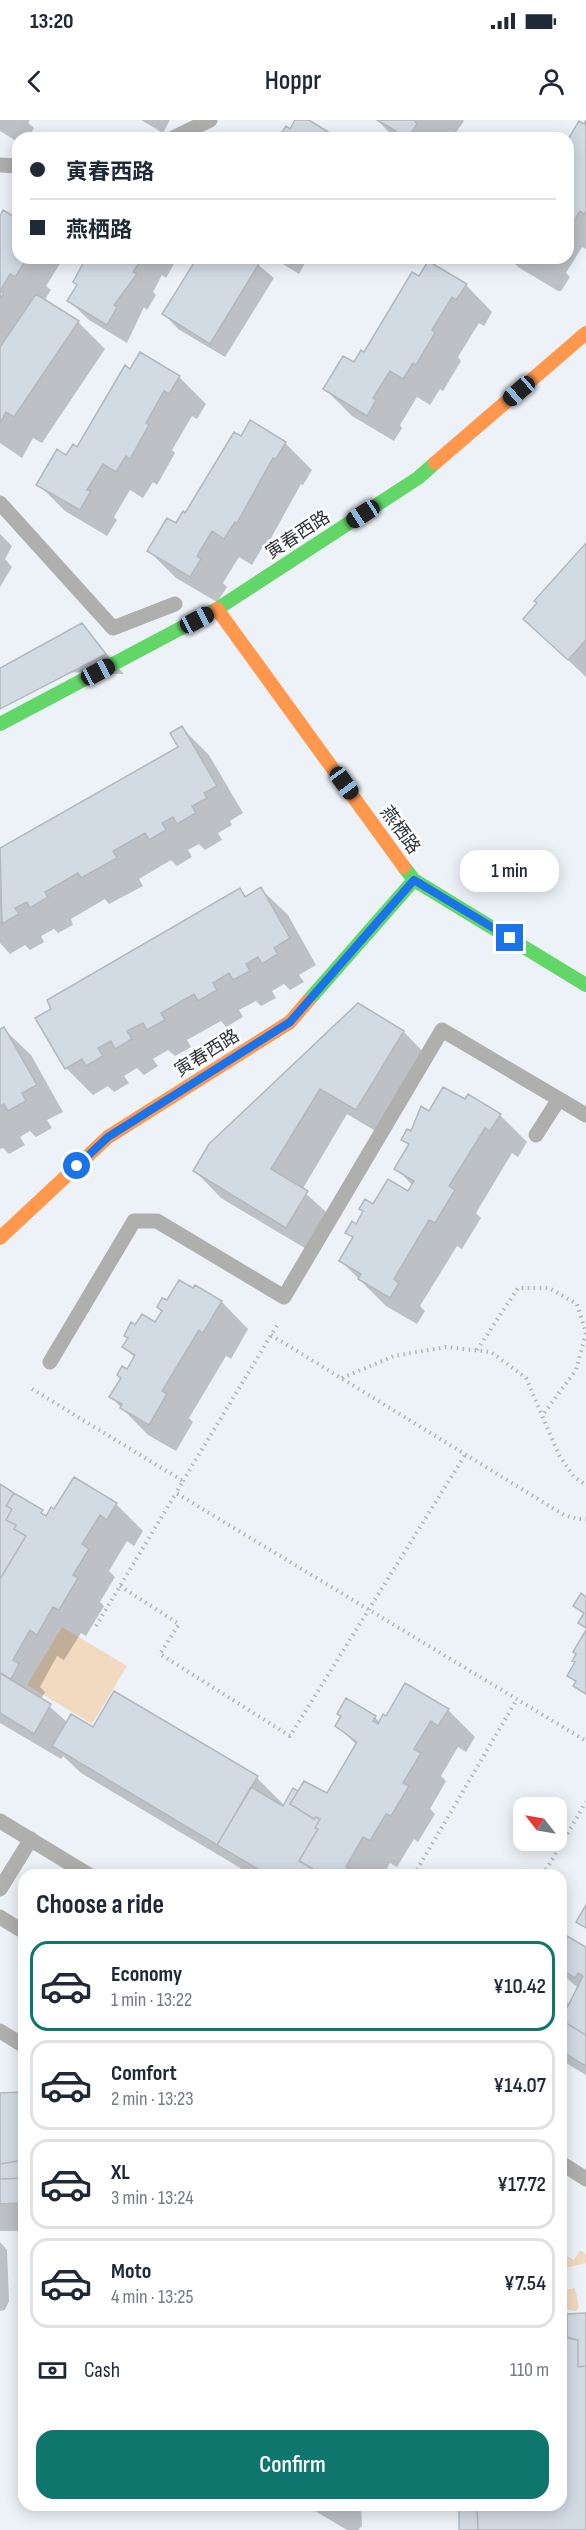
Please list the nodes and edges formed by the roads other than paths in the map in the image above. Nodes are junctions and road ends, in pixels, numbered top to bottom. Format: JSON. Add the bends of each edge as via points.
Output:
{"nodes":[{"id":1,"x":210,"y":120,"type":"edge"},
{"id":2,"x":185,"y":132,"type":"edge"},
{"id":3,"x":586,"y":333,"type":"edge"},
{"id":4,"x":0,"y":503,"type":"edge"},
{"id":5,"x":175,"y":604,"type":"dead end"},
{"id":6,"x":217,"y":609,"type":"junction"},
{"id":7,"x":0,"y":724,"type":"edge"},
{"id":8,"x":414,"y":880,"type":"junction"},
{"id":9,"x":586,"y":985,"type":"edge"},
{"id":10,"x":559,"y":1099,"type":"junction"},
{"id":11,"x":586,"y":1115,"type":"edge"},
{"id":12,"x":536,"y":1135,"type":"dead end"},
{"id":13,"x":0,"y":1238,"type":"edge"},
{"id":14,"x":51,"y":1362,"type":"dead end"},
{"id":15,"x":0,"y":1821,"type":"edge"},
{"id":16,"x":31,"y":1839,"type":"junction"},
{"id":17,"x":79,"y":1869,"type":"edge"},
{"id":18,"x":0,"y":1889,"type":"edge"},
{"id":19,"x":0,"y":1917,"type":"edge"},
{"id":20,"x":18,"y":1928,"type":"edge"},
{"id":21,"x":0,"y":2031,"type":"edge"},
{"id":22,"x":18,"y":2042,"type":"edge"},
{"id":23,"x":567,"y":2167,"type":"edge"},
{"id":24,"x":586,"y":2179,"type":"edge"}],
"edges":[{"from":1,"to":2,"type":"lane"},
{"from":3,"to":6,"type":"street","name":"寅春西路","via":[[418,478]]},
{"from":4,"to":5,"type":"lane","via":[[113,628]]},
{"from":6,"to":7,"type":"street","name":"寅春西路"},
{"from":6,"to":8,"type":"street","name":"燕栖路"},
{"from":8,"to":9,"type":"street","name":"燕栖路"},
{"from":8,"to":13,"type":"street","name":"寅春西路","via":[[290,1022],[108,1137]]},
{"from":10,"to":11,"type":"lane"},
{"from":10,"to":12,"type":"lane"},
{"from":10,"to":14,"type":"lane","via":[[442,1030],[284,1297],[157,1221],[134,1221]]},
{"from":15,"to":16,"type":"lane"},
{"from":16,"to":17,"type":"lane"},
{"from":16,"to":18,"type":"lane"},
{"from":19,"to":20,"type":"lane"},
{"from":21,"to":22,"type":"lane"},
{"from":23,"to":24,"type":"lane"}]}
